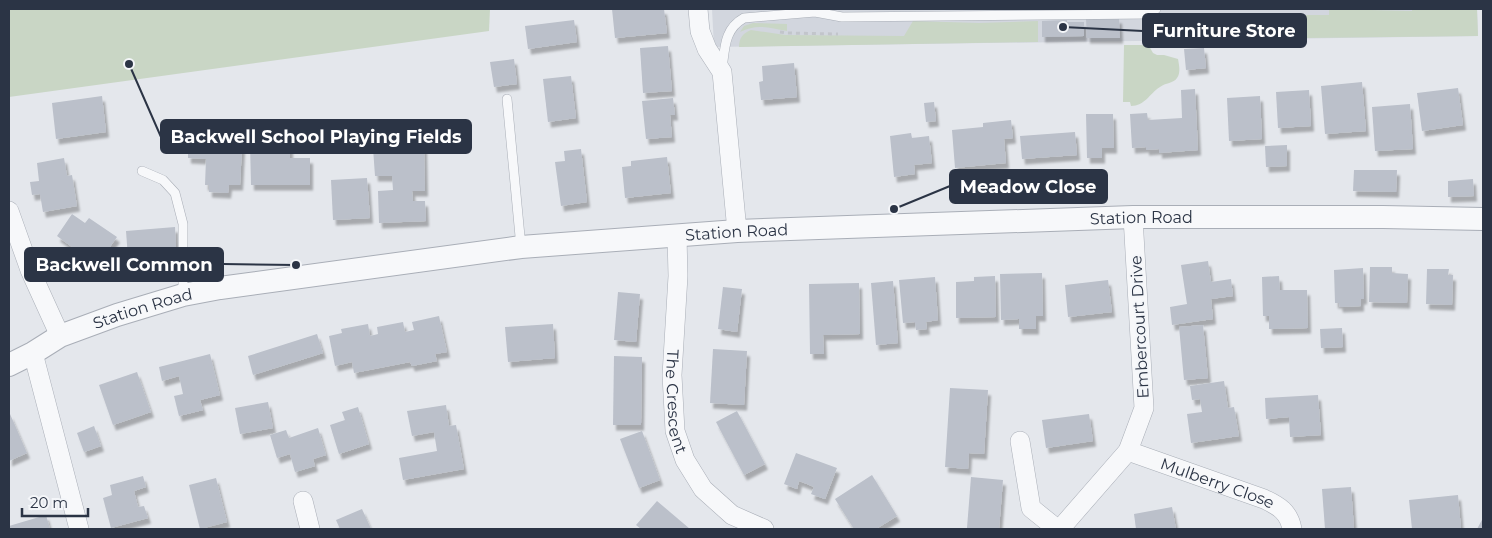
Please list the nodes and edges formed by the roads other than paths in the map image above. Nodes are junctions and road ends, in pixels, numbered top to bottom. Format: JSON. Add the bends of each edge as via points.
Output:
{"nodes":[{"id":1,"x":698,"y":9,"type":"edge"},
{"id":2,"x":1156,"y":9,"type":"edge"},
{"id":3,"x":722,"y":72,"type":"junction"},
{"id":4,"x":507,"y":99,"type":"dead end"},
{"id":5,"x":142,"y":171,"type":"dead end"},
{"id":6,"x":9,"y":211,"type":"edge"},
{"id":7,"x":1133,"y":217,"type":"junction"},
{"id":8,"x":1483,"y":219,"type":"edge"},
{"id":9,"x":737,"y":231,"type":"junction"},
{"id":10,"x":677,"y":236,"type":"junction"},
{"id":11,"x":521,"y":247,"type":"junction"},
{"id":12,"x":183,"y":295,"type":"junction"},
{"id":13,"x":60,"y":336,"type":"junction"},
{"id":14,"x":32,"y":353,"type":"junction"},
{"id":15,"x":9,"y":365,"type":"edge"},
{"id":16,"x":1020,"y":441,"type":"dead end"},
{"id":17,"x":1128,"y":452,"type":"junction"},
{"id":18,"x":303,"y":501,"type":"dead end"},
{"id":19,"x":79,"y":529,"type":"edge"},
{"id":20,"x":310,"y":529,"type":"edge"},
{"id":21,"x":764,"y":529,"type":"edge"},
{"id":22,"x":1058,"y":529,"type":"edge"},
{"id":23,"x":1292,"y":529,"type":"edge"}],
"edges":[{"from":1,"to":3,"type":"street","via":[[700,31]]},
{"from":2,"to":3,"type":"lane","via":[[1149,14],[842,16],[815,12],[744,18],[735,23],[726,39]]},
{"from":3,"to":9,"type":"street"},
{"from":4,"to":11,"type":"lane"},
{"from":5,"to":12,"type":"lane","via":[[163,180],[175,193],[183,224]]},
{"from":6,"to":13,"type":"street","via":[[30,270]]},
{"from":7,"to":8,"type":"street","name":"Station Road"},
{"from":7,"to":9,"type":"street","name":"Station Road"},
{"from":7,"to":17,"type":"street","name":"Embercourt Drive","via":[[1144,408]]},
{"from":9,"to":10,"type":"street","name":"Station Road"},
{"from":10,"to":11,"type":"street","name":"Station Road"},
{"from":10,"to":21,"type":"street","name":"The Crescent","via":[[672,375],[675,431],[685,460],[703,489],[732,516]]},
{"from":11,"to":12,"type":"street","name":"Station Road"},
{"from":12,"to":13,"type":"street","name":"Station Road"},
{"from":13,"to":14,"type":"street","name":"Station Road"},
{"from":14,"to":15,"type":"street","name":"Station Road"},
{"from":14,"to":19,"type":"street"},
{"from":16,"to":22,"type":"street","via":[[1032,508]]},
{"from":17,"to":22,"type":"street","name":"Embercourt Drive"},
{"from":17,"to":23,"type":"street","name":"Mulberry Close","via":[[1264,498],[1282,507]]},
{"from":18,"to":20,"type":"street"}]}
